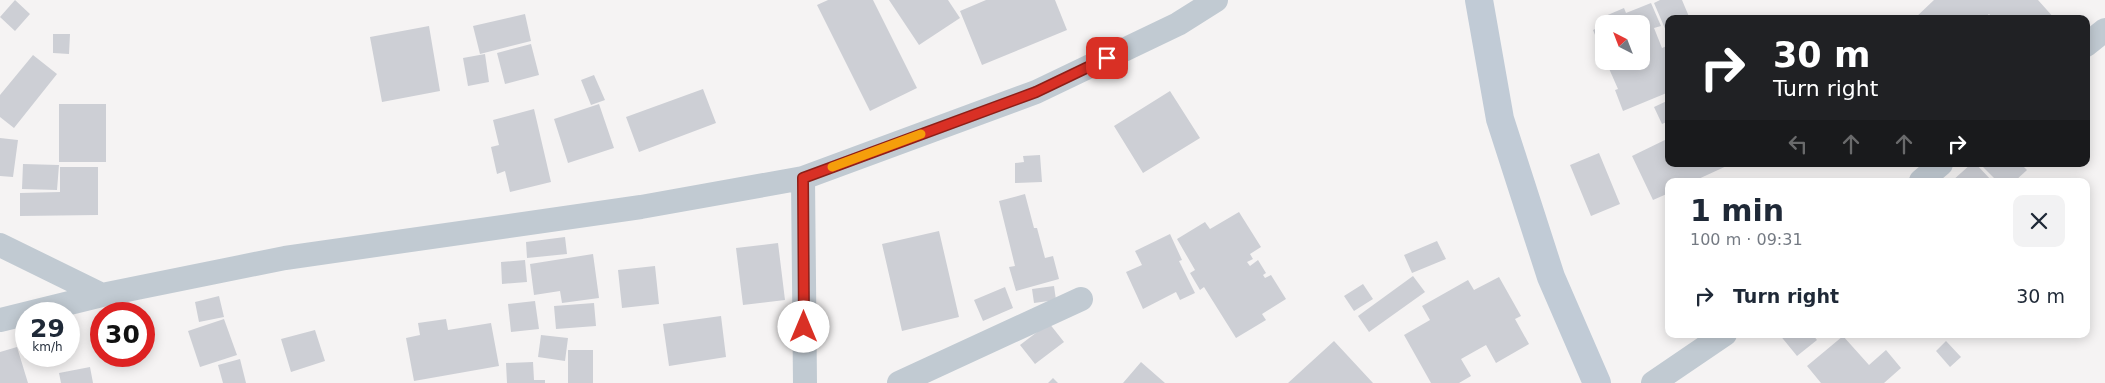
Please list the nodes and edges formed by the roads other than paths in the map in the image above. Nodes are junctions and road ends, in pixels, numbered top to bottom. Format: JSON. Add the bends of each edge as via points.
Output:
{"nodes":[{"id":1,"x":1216,"y":0,"type":"edge"},
{"id":2,"x":1479,"y":0,"type":"edge"},
{"id":3,"x":2105,"y":30,"type":"edge"},
{"id":4,"x":2090,"y":42,"type":"edge"},
{"id":5,"x":1937,"y":167,"type":"edge"},
{"id":6,"x":803,"y":178,"type":"junction"},
{"id":7,"x":1925,"y":178,"type":"edge"},
{"id":8,"x":0,"y":245,"type":"edge"},
{"id":9,"x":102,"y":295,"type":"junction"},
{"id":10,"x":1081,"y":299,"type":"dead end"},
{"id":11,"x":0,"y":320,"type":"edge"},
{"id":12,"x":1719,"y":338,"type":"edge"},
{"id":13,"x":805,"y":383,"type":"edge"},
{"id":14,"x":899,"y":383,"type":"edge"},
{"id":15,"x":1598,"y":383,"type":"edge"},
{"id":16,"x":1653,"y":383,"type":"edge"}],
"edges":[{"from":1,"to":6,"type":"street","via":[[1178,24],[1036,92]]},
{"from":2,"to":15,"type":"street","via":[[1500,119],[1551,277]]},
{"from":3,"to":4,"type":"street"},
{"from":5,"to":7,"type":"street"},
{"from":6,"to":9,"type":"street","via":[[641,207],[285,258]]},
{"from":6,"to":13,"type":"street"},
{"from":8,"to":9,"type":"street"},
{"from":9,"to":11,"type":"street"},
{"from":10,"to":14,"type":"street"},
{"from":12,"to":16,"type":"street"}]}
